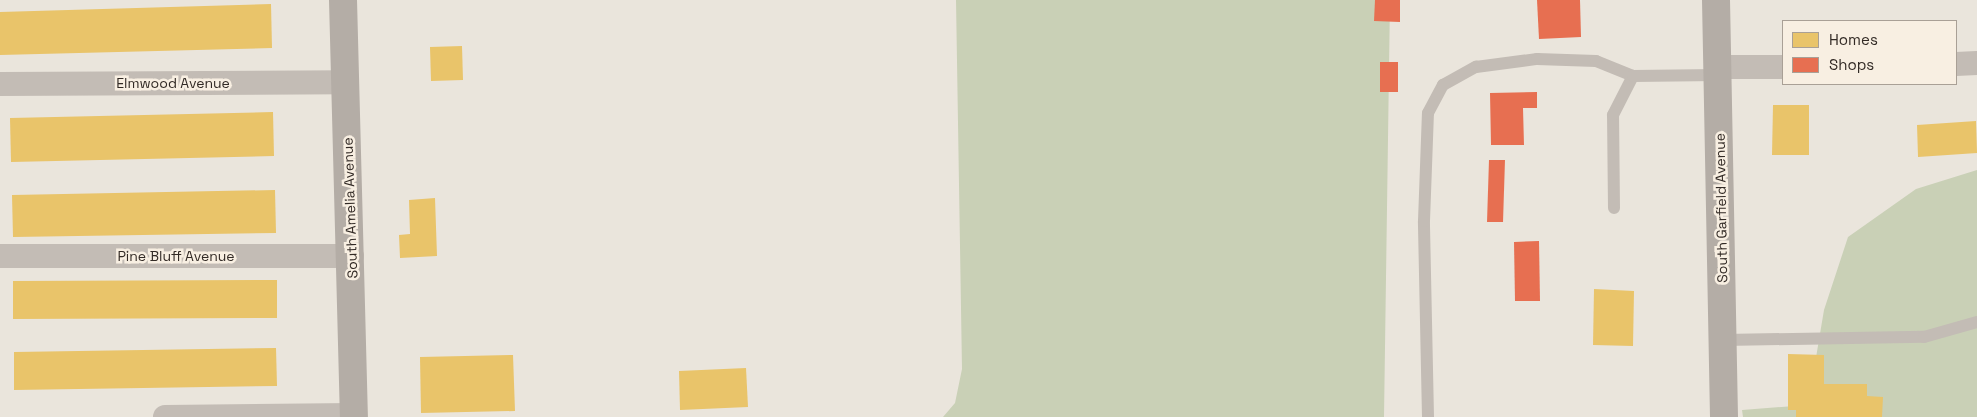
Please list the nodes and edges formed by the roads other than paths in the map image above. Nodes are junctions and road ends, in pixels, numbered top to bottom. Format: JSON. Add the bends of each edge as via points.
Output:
{"nodes":[{"id":1,"x":343,"y":0,"type":"edge"},
{"id":2,"x":1716,"y":0,"type":"edge"},
{"id":3,"x":1957,"y":64,"type":"edge"},
{"id":4,"x":1977,"y":64,"type":"edge"},
{"id":5,"x":1782,"y":68,"type":"edge"},
{"id":6,"x":1718,"y":71,"type":"junction"},
{"id":7,"x":1633,"y":76,"type":"junction"},
{"id":8,"x":345,"y":82,"type":"junction"},
{"id":9,"x":0,"y":84,"type":"edge"},
{"id":10,"x":1614,"y":208,"type":"dead end"},
{"id":11,"x":0,"y":256,"type":"edge"},
{"id":12,"x":352,"y":256,"type":"junction"},
{"id":13,"x":1977,"y":322,"type":"edge"},
{"id":14,"x":1723,"y":340,"type":"junction"},
{"id":15,"x":354,"y":416,"type":"edge"},
{"id":16,"x":165,"y":417,"type":"edge"},
{"id":17,"x":1428,"y":417,"type":"edge"},
{"id":18,"x":1724,"y":417,"type":"edge"}],
"edges":[{"from":1,"to":8,"type":"street","name":"South Amelia Avenue"},
{"from":2,"to":6,"type":"street","name":"South Garfield Avenue"},
{"from":3,"to":4,"type":"street"},
{"from":5,"to":6,"type":"street"},
{"from":6,"to":7,"type":"lane"},
{"from":6,"to":14,"type":"street","name":"South Garfield Avenue"},
{"from":7,"to":10,"type":"lane","via":[[1613,115]]},
{"from":7,"to":17,"type":"lane","via":[[1596,61],[1537,59],[1476,67],[1443,85],[1428,113],[1424,221]]},
{"from":8,"to":9,"type":"street","name":"Elmwood Avenue"},
{"from":8,"to":12,"type":"street","name":"South Amelia Avenue"},
{"from":11,"to":12,"type":"street","name":"Pine Bluff Avenue"},
{"from":12,"to":15,"type":"street","name":"South Amelia Avenue"},
{"from":13,"to":14,"type":"lane","via":[[1924,337]]},
{"from":14,"to":18,"type":"street","name":"South Garfield Avenue"},
{"from":15,"to":16,"type":"street"}]}
